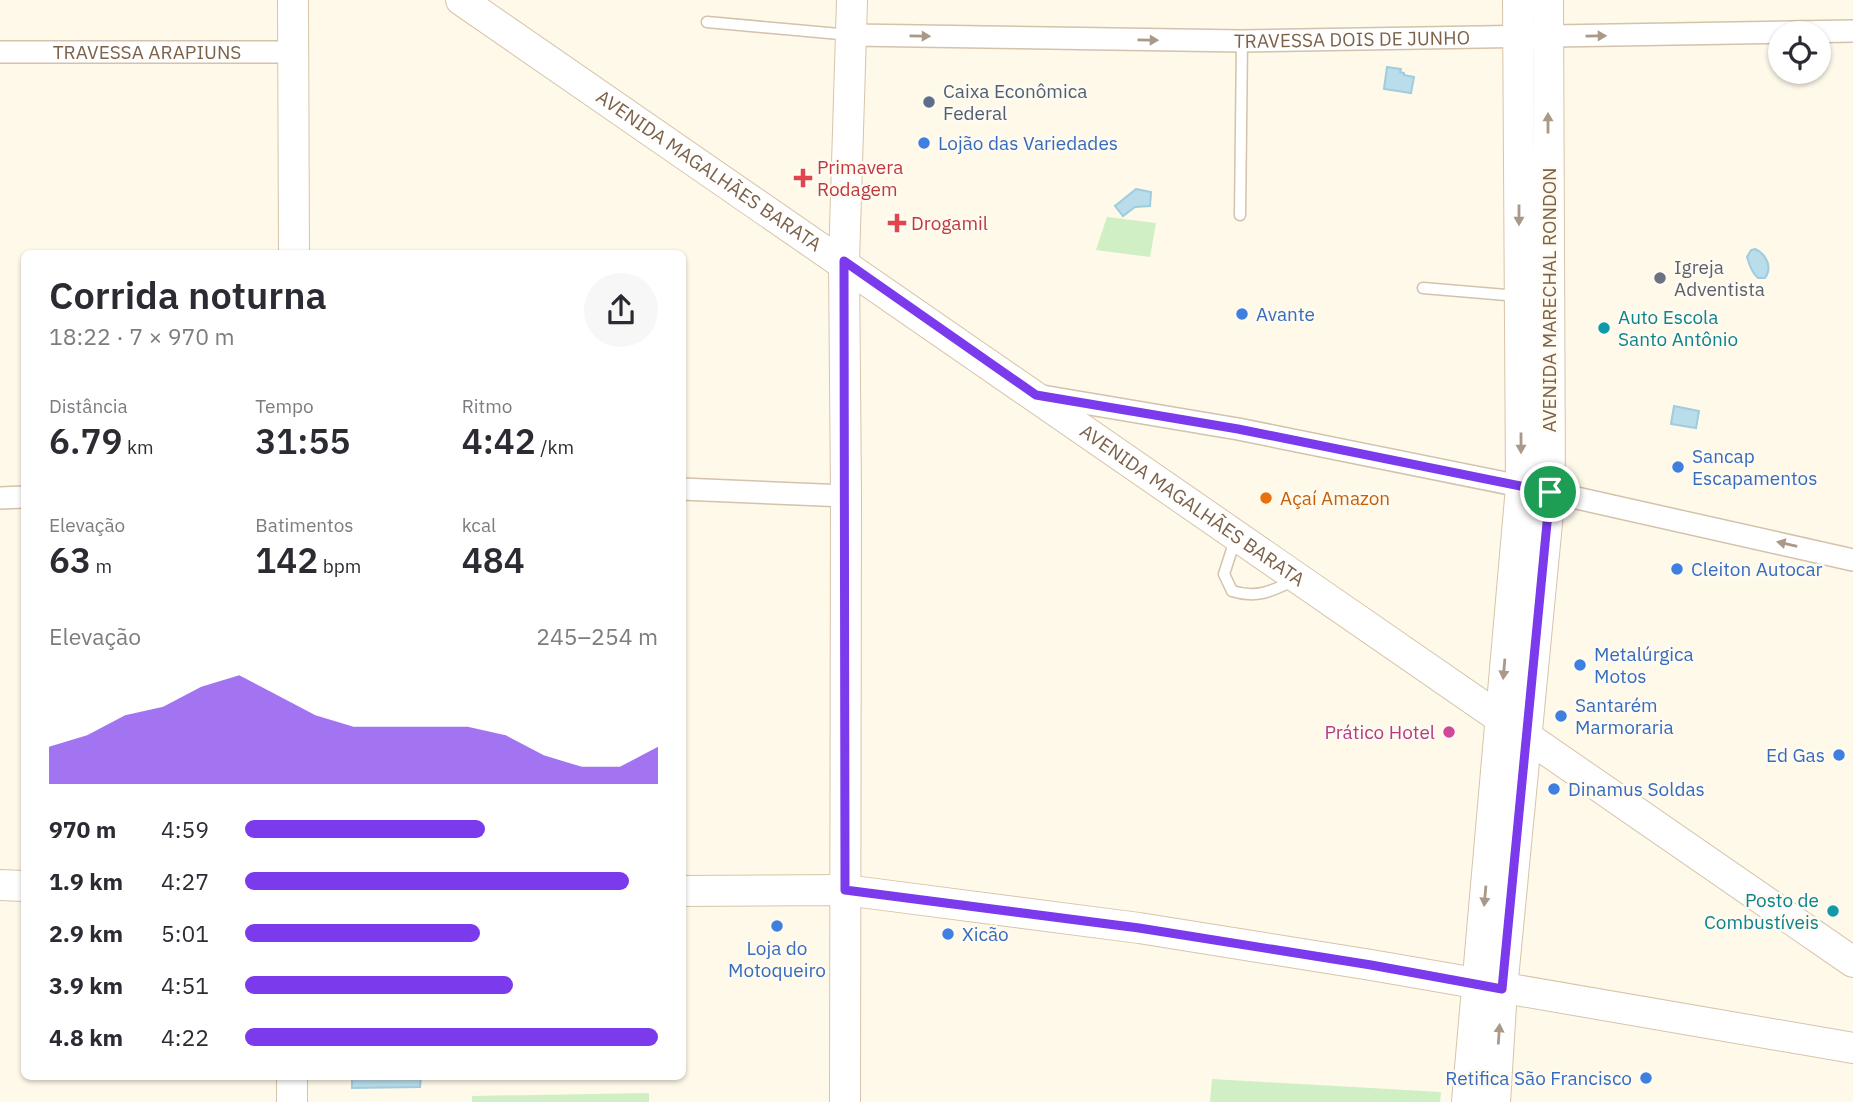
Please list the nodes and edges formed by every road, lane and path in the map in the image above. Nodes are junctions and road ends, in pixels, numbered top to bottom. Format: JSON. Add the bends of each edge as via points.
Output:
{"nodes":[{"id":1,"x":293,"y":0,"type":"edge"},
{"id":2,"x":461,"y":0,"type":"edge"},
{"id":3,"x":852,"y":0,"type":"edge"},
{"id":4,"x":1518,"y":0,"type":"edge"},
{"id":5,"x":1548,"y":0,"type":"edge"},
{"id":6,"x":707,"y":22,"type":"dead end"},
{"id":7,"x":1853,"y":31,"type":"edge"},
{"id":8,"x":852,"y":35,"type":"junction"},
{"id":9,"x":1517,"y":36,"type":"junction"},
{"id":10,"x":1548,"y":37,"type":"junction"},
{"id":11,"x":1242,"y":41,"type":"junction"},
{"id":12,"x":0,"y":52,"type":"edge"},
{"id":13,"x":293,"y":52,"type":"junction"},
{"id":14,"x":1240,"y":215,"type":"dead end"},
{"id":15,"x":294,"y":250,"type":"edge"},
{"id":16,"x":844,"y":261,"type":"junction"},
{"id":17,"x":1423,"y":288,"type":"dead end"},
{"id":18,"x":1519,"y":296,"type":"junction"},
{"id":19,"x":1036,"y":395,"type":"junction"},
{"id":20,"x":1521,"y":487,"type":"junction"},
{"id":21,"x":686,"y":489,"type":"edge"},
{"id":22,"x":1550,"y":492,"type":"junction"},
{"id":23,"x":846,"y":496,"type":"junction"},
{"id":24,"x":21,"y":497,"type":"edge"},
{"id":25,"x":0,"y":498,"type":"edge"},
{"id":26,"x":1237,"y":535,"type":"junction"},
{"id":27,"x":1853,"y":560,"type":"edge"},
{"id":28,"x":1299,"y":578,"type":"junction"},
{"id":29,"x":1500,"y":718,"type":"junction"},
{"id":30,"x":1526,"y":737,"type":"junction"},
{"id":31,"x":0,"y":886,"type":"edge"},
{"id":32,"x":21,"y":886,"type":"edge"},
{"id":33,"x":845,"y":890,"type":"junction"},
{"id":34,"x":686,"y":891,"type":"edge"},
{"id":35,"x":1853,"y":962,"type":"edge"},
{"id":36,"x":1490,"y":986,"type":"junction"},
{"id":37,"x":1853,"y":1048,"type":"edge"},
{"id":38,"x":292,"y":1080,"type":"edge"},
{"id":39,"x":292,"y":1102,"type":"edge"},
{"id":40,"x":845,"y":1102,"type":"edge"},
{"id":41,"x":1466,"y":1102,"type":"edge"},
{"id":42,"x":1494,"y":1102,"type":"edge"}],
"edges":[{"from":1,"to":13,"type":"main road"},
{"from":2,"to":16,"type":"main road","name":"AVENIDA MAGALHÃES BARATA"},
{"from":3,"to":8,"type":"main road"},
{"from":4,"to":9,"type":"main road","name":"AVENIDA MARECHAL RONDON"},
{"from":5,"to":10,"type":"main road","name":"AVENIDA MARECHAL RONDON"},
{"from":6,"to":8,"type":"lane"},
{"from":10,"to":7,"type":"street","name":"TRAVESSA DOIS DE JUNHO","one_way":true},
{"from":8,"to":11,"type":"street","name":"TRAVESSA DOIS DE JUNHO","one_way":true},
{"from":8,"to":16,"type":"main road"},
{"from":9,"to":10,"type":"street","name":"TRAVESSA DOIS DE JUNHO"},
{"from":9,"to":11,"type":"street","name":"TRAVESSA DOIS DE JUNHO"},
{"from":9,"to":18,"type":"main road","name":"AVENIDA MARECHAL RONDON","one_way":true},
{"from":22,"to":10,"type":"main road","name":"AVENIDA MARECHAL RONDON","one_way":true},
{"from":11,"to":14,"type":"lane"},
{"from":12,"to":13,"type":"street","name":"TRAVESSA ARAPIUNS"},
{"from":13,"to":15,"type":"main road"},
{"from":16,"to":19,"type":"main road","name":"AVENIDA MAGALHÃES BARATA"},
{"from":16,"to":23,"type":"main road"},
{"from":17,"to":18,"type":"lane"},
{"from":18,"to":20,"type":"main road","name":"AVENIDA MARECHAL RONDON","one_way":true},
{"from":19,"to":20,"type":"street","via":[[1238,429]]},
{"from":19,"to":26,"type":"main road","name":"AVENIDA MAGALHÃES BARATA"},
{"from":20,"to":22,"type":"street"},
{"from":20,"to":29,"type":"main road","name":"AVENIDA MARECHAL RONDON","one_way":true},
{"from":21,"to":23,"type":"street"},
{"from":27,"to":22,"type":"street","one_way":true},
{"from":22,"to":30,"type":"main road","name":"AVENIDA MARECHAL RONDON"},
{"from":23,"to":33,"type":"main road"},
{"from":24,"to":25,"type":"street"},
{"from":26,"to":28,"type":"main road","name":"AVENIDA MAGALHÃES BARATA"},
{"from":26,"to":28,"type":"lane","via":[[1224,574],[1232,591],[1248,596],[1270,592]]},
{"from":28,"to":29,"type":"main road","name":"AVENIDA MAGALHÃES BARATA"},
{"from":29,"to":30,"type":"main road","name":"AVENIDA MAGALHÃES BARATA"},
{"from":29,"to":36,"type":"main road","name":"AVENIDA MARECHAL RONDON","one_way":true},
{"from":30,"to":35,"type":"main road","name":"AVENIDA MAGALHÃES BARATA"},
{"from":30,"to":36,"type":"main road","name":"AVENIDA MARECHAL RONDON"},
{"from":31,"to":32,"type":"main road"},
{"from":33,"to":34,"type":"main road"},
{"from":33,"to":36,"type":"main road","via":[[1139,928]]},
{"from":33,"to":40,"type":"main road"},
{"from":36,"to":37,"type":"main road"},
{"from":36,"to":41,"type":"main road","name":"AVENIDA MARECHAL RONDON"},
{"from":42,"to":36,"type":"main road","name":"AVENIDA MARECHAL RONDON","one_way":true},
{"from":38,"to":39,"type":"main road"}]}
